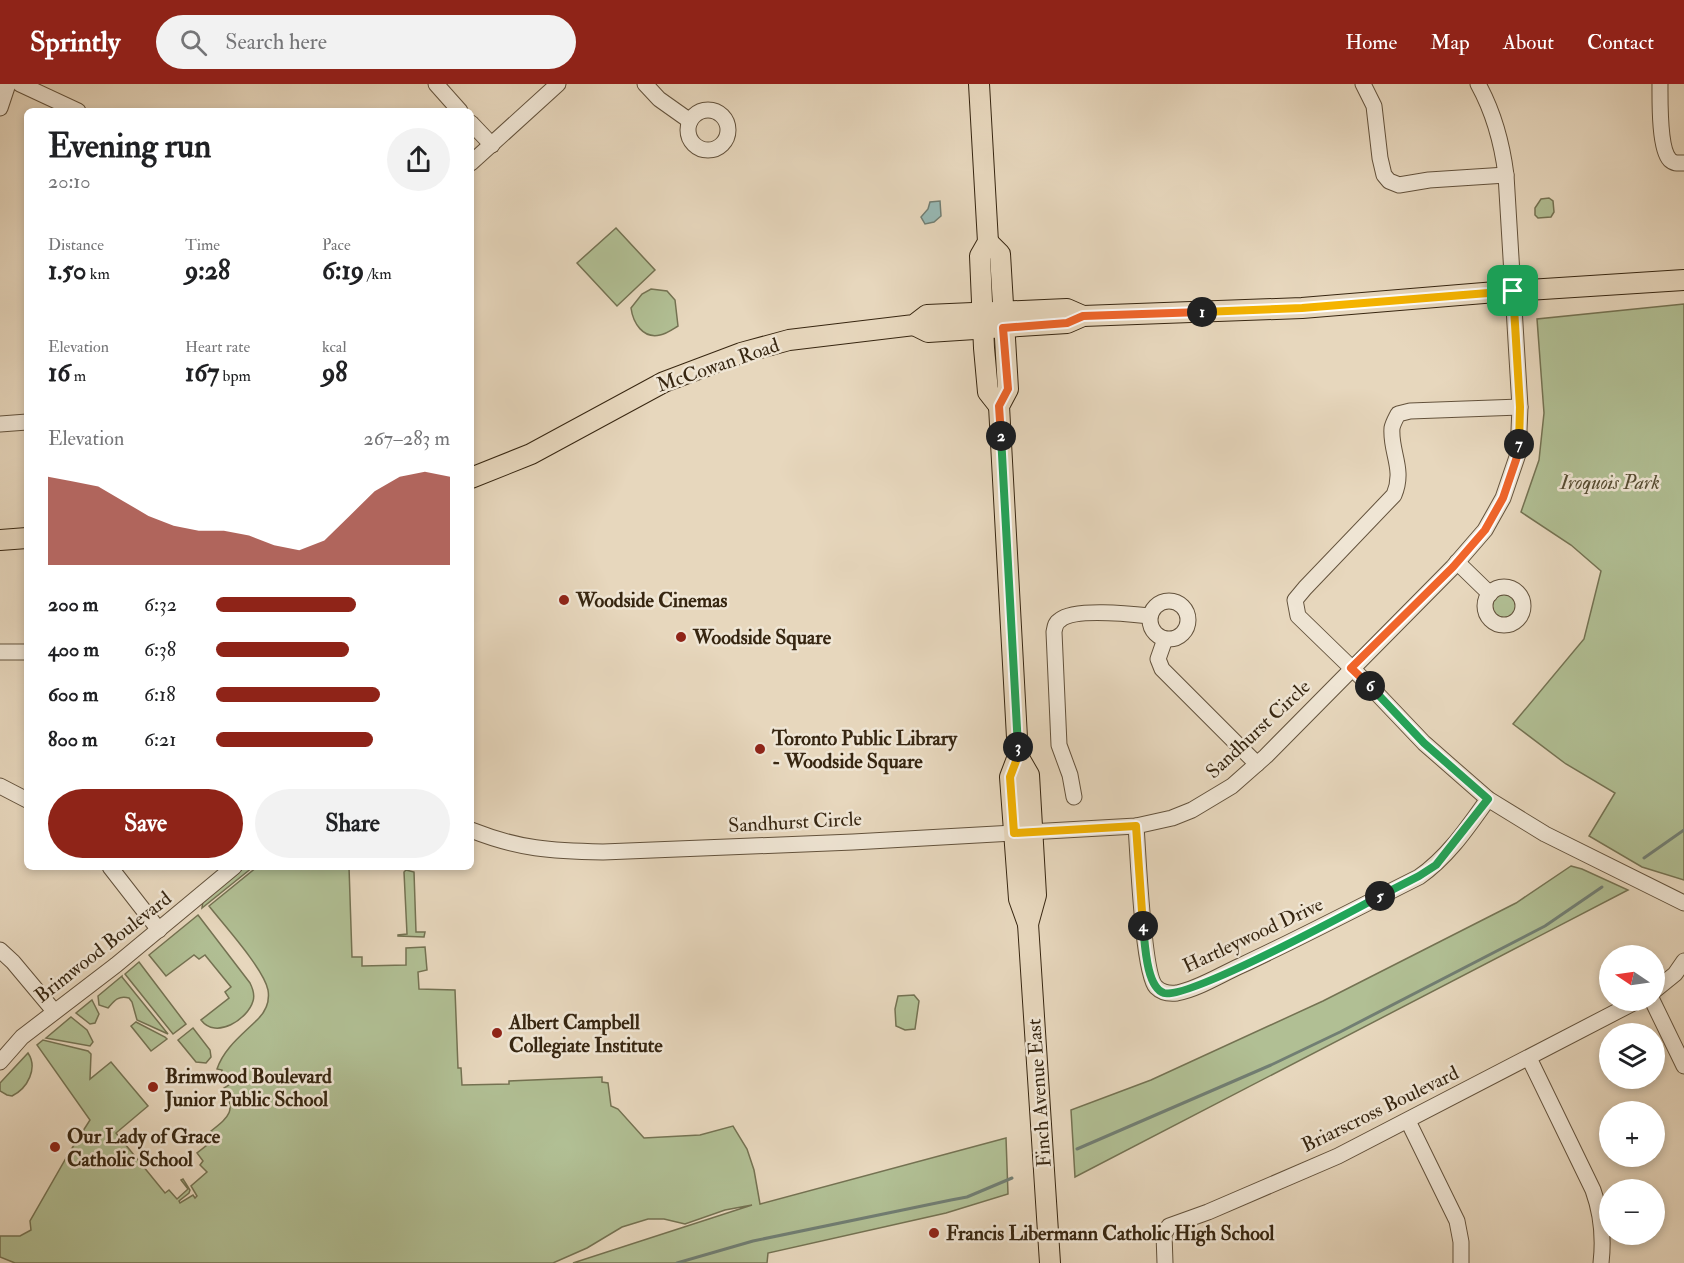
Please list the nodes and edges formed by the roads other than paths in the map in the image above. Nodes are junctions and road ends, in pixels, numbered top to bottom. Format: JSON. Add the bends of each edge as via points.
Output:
{"nodes":[{"id":1,"x":8,"y":84,"type":"edge"},
{"id":2,"x":20,"y":84,"type":"edge"},
{"id":3,"x":436,"y":84,"type":"edge"},
{"id":4,"x":558,"y":84,"type":"edge"},
{"id":5,"x":645,"y":84,"type":"edge"},
{"id":6,"x":979,"y":84,"type":"edge"},
{"id":7,"x":1363,"y":84,"type":"edge"},
{"id":8,"x":1660,"y":84,"type":"edge"},
{"id":9,"x":1484,"y":86,"type":"edge"},
{"id":10,"x":0,"y":108,"type":"edge"},
{"id":11,"x":72,"y":108,"type":"edge"},
{"id":12,"x":457,"y":108,"type":"edge"},
{"id":13,"x":690,"y":121,"type":"dead end"},
{"id":14,"x":474,"y":126,"type":"edge"},
{"id":15,"x":492,"y":146,"type":"junction"},
{"id":16,"x":474,"y":161,"type":"edge"},
{"id":17,"x":1684,"y":163,"type":"edge"},
{"id":18,"x":1506,"y":175,"type":"junction"},
{"id":19,"x":1684,"y":280,"type":"edge"},
{"id":20,"x":1513,"y":291,"type":"junction"},
{"id":21,"x":993,"y":320,"type":"junction"},
{"id":22,"x":1520,"y":407,"type":"junction"},
{"id":23,"x":24,"y":422,"type":"edge"},
{"id":24,"x":0,"y":424,"type":"edge"},
{"id":25,"x":474,"y":477,"type":"edge"},
{"id":26,"x":24,"y":538,"type":"edge"},
{"id":27,"x":0,"y":540,"type":"edge"},
{"id":28,"x":1457,"y":562,"type":"junction"},
{"id":29,"x":1490,"y":594,"type":"dead end"},
{"id":30,"x":1150,"y":616,"type":"junction"},
{"id":31,"x":1165,"y":639,"type":"junction"},
{"id":32,"x":0,"y":652,"type":"edge"},
{"id":33,"x":24,"y":652,"type":"edge"},
{"id":34,"x":1351,"y":668,"type":"junction"},
{"id":35,"x":1257,"y":765,"type":"junction"},
{"id":36,"x":0,"y":786,"type":"edge"},
{"id":37,"x":1074,"y":797,"type":"dead end"},
{"id":38,"x":24,"y":798,"type":"edge"},
{"id":39,"x":1488,"y":799,"type":"junction"},
{"id":40,"x":1136,"y":826,"type":"junction"},
{"id":41,"x":474,"y":831,"type":"edge"},
{"id":42,"x":1023,"y":833,"type":"junction"},
{"id":43,"x":113,"y":870,"type":"edge"},
{"id":44,"x":230,"y":870,"type":"edge"},
{"id":45,"x":1684,"y":903,"type":"edge"},
{"id":46,"x":159,"y":930,"type":"junction"},
{"id":47,"x":0,"y":950,"type":"edge"},
{"id":48,"x":1684,"y":961,"type":"edge"},
{"id":49,"x":1665,"y":982,"type":"edge"},
{"id":50,"x":54,"y":1011,"type":"junction"},
{"id":51,"x":1618,"y":1011,"type":"edge"},
{"id":52,"x":1657,"y":1011,"type":"edge"},
{"id":53,"x":1528,"y":1058,"type":"junction"},
{"id":54,"x":0,"y":1062,"type":"edge"},
{"id":55,"x":1684,"y":1066,"type":"edge"},
{"id":56,"x":1408,"y":1121,"type":"junction"},
{"id":57,"x":1050,"y":1263,"type":"edge"},
{"id":58,"x":1165,"y":1263,"type":"edge"},
{"id":59,"x":1461,"y":1263,"type":"edge"},
{"id":60,"x":1601,"y":1263,"type":"edge"}],
"edges":[{"from":1,"to":10,"type":"street"},
{"from":2,"to":11,"type":"street"},
{"from":3,"to":12,"type":"street"},
{"from":4,"to":15,"type":"street"},
{"from":5,"to":13,"type":"street"},
{"from":6,"to":21,"type":"main road","name":"Finch Avenue East","via":[[988,242],[999,255]]},
{"from":7,"to":18,"type":"street","via":[[1374,106],[1380,158],[1389,181],[1399,185]]},
{"from":8,"to":17,"type":"street","via":[[1662,136],[1668,158],[1673,163]]},
{"from":9,"to":18,"type":"street","name":"Sandhurst Circle","via":[[1502,146]]},
{"from":14,"to":15,"type":"street"},
{"from":15,"to":16,"type":"street"},
{"from":18,"to":20,"type":"street","name":"Sandhurst Circle"},
{"from":19,"to":20,"type":"main road","name":"McCowan Road"},
{"from":20,"to":21,"type":"main road","name":"McCowan Road","via":[[1302,308],[1083,316],[1067,309]]},
{"from":20,"to":22,"type":"street","name":"Sandhurst Circle"},
{"from":21,"to":25,"type":"main road","name":"McCowan Road","via":[[928,332],[914,325],[816,336],[741,353],[664,382],[531,454]]},
{"from":21,"to":42,"type":"main road","name":"Finch Avenue East","via":[[988,392],[999,406],[1018,756],[1029,775]]},
{"from":22,"to":28,"type":"street","name":"Sandhurst Circle","via":[[1518,454],[1503,498],[1485,530]]},
{"from":22,"to":34,"type":"street","via":[[1398,414],[1392,427],[1399,472],[1394,495],[1295,600],[1298,616]]},
{"from":23,"to":24,"type":"street"},
{"from":26,"to":27,"type":"main road"},
{"from":28,"to":29,"type":"street"},
{"from":28,"to":34,"type":"street","name":"Sandhurst Circle"},
{"from":30,"to":31,"type":"street","via":[[1155,633]]},
{"from":30,"to":31,"type":"street","via":[[1165,602],[1176,602],[1185,610],[1188,622],[1183,634]]},
{"from":30,"to":37,"type":"street","via":[[1072,614],[1055,625],[1059,745]]},
{"from":31,"to":35,"type":"street","via":[[1158,659],[1162,669]]},
{"from":32,"to":33,"type":"street"},
{"from":34,"to":35,"type":"street","name":"Sandhurst Circle"},
{"from":34,"to":39,"type":"street","via":[[1424,743]]},
{"from":35,"to":40,"type":"street","name":"Sandhurst Circle","via":[[1232,786],[1192,810]]},
{"from":36,"to":38,"type":"street"},
{"from":39,"to":40,"type":"street","name":"Hartleywood Drive","via":[[1436,865],[1419,876],[1274,951],[1176,993],[1164,993],[1149,975]]},
{"from":39,"to":45,"type":"street","via":[[1545,834]]},
{"from":40,"to":42,"type":"street","name":"Sandhurst Circle"},
{"from":41,"to":42,"type":"street","name":"Sandhurst Circle","via":[[521,847],[603,852]]},
{"from":42,"to":57,"type":"main road","name":"Finch Avenue East","via":[[1036,895],[1028,924]]},
{"from":43,"to":46,"type":"street"},
{"from":44,"to":46,"type":"street","name":"Brimwood Boulevard"},
{"from":46,"to":50,"type":"street","name":"Brimwood Boulevard"},
{"from":47,"to":50,"type":"street"},
{"from":48,"to":49,"type":"street"},
{"from":50,"to":54,"type":"street","name":"Brimwood Boulevard","via":[[22,1037]]},
{"from":51,"to":53,"type":"street","name":"Briarscross Boulevard"},
{"from":52,"to":55,"type":"street"},
{"from":53,"to":56,"type":"street","name":"Briarscross Boulevard"},
{"from":53,"to":60,"type":"street","via":[[1600,1209]]},
{"from":56,"to":58,"type":"street","name":"Briarscross Boulevard","via":[[1338,1156],[1169,1226],[1164,1234]]},
{"from":56,"to":59,"type":"street","via":[[1457,1221]]}]}
